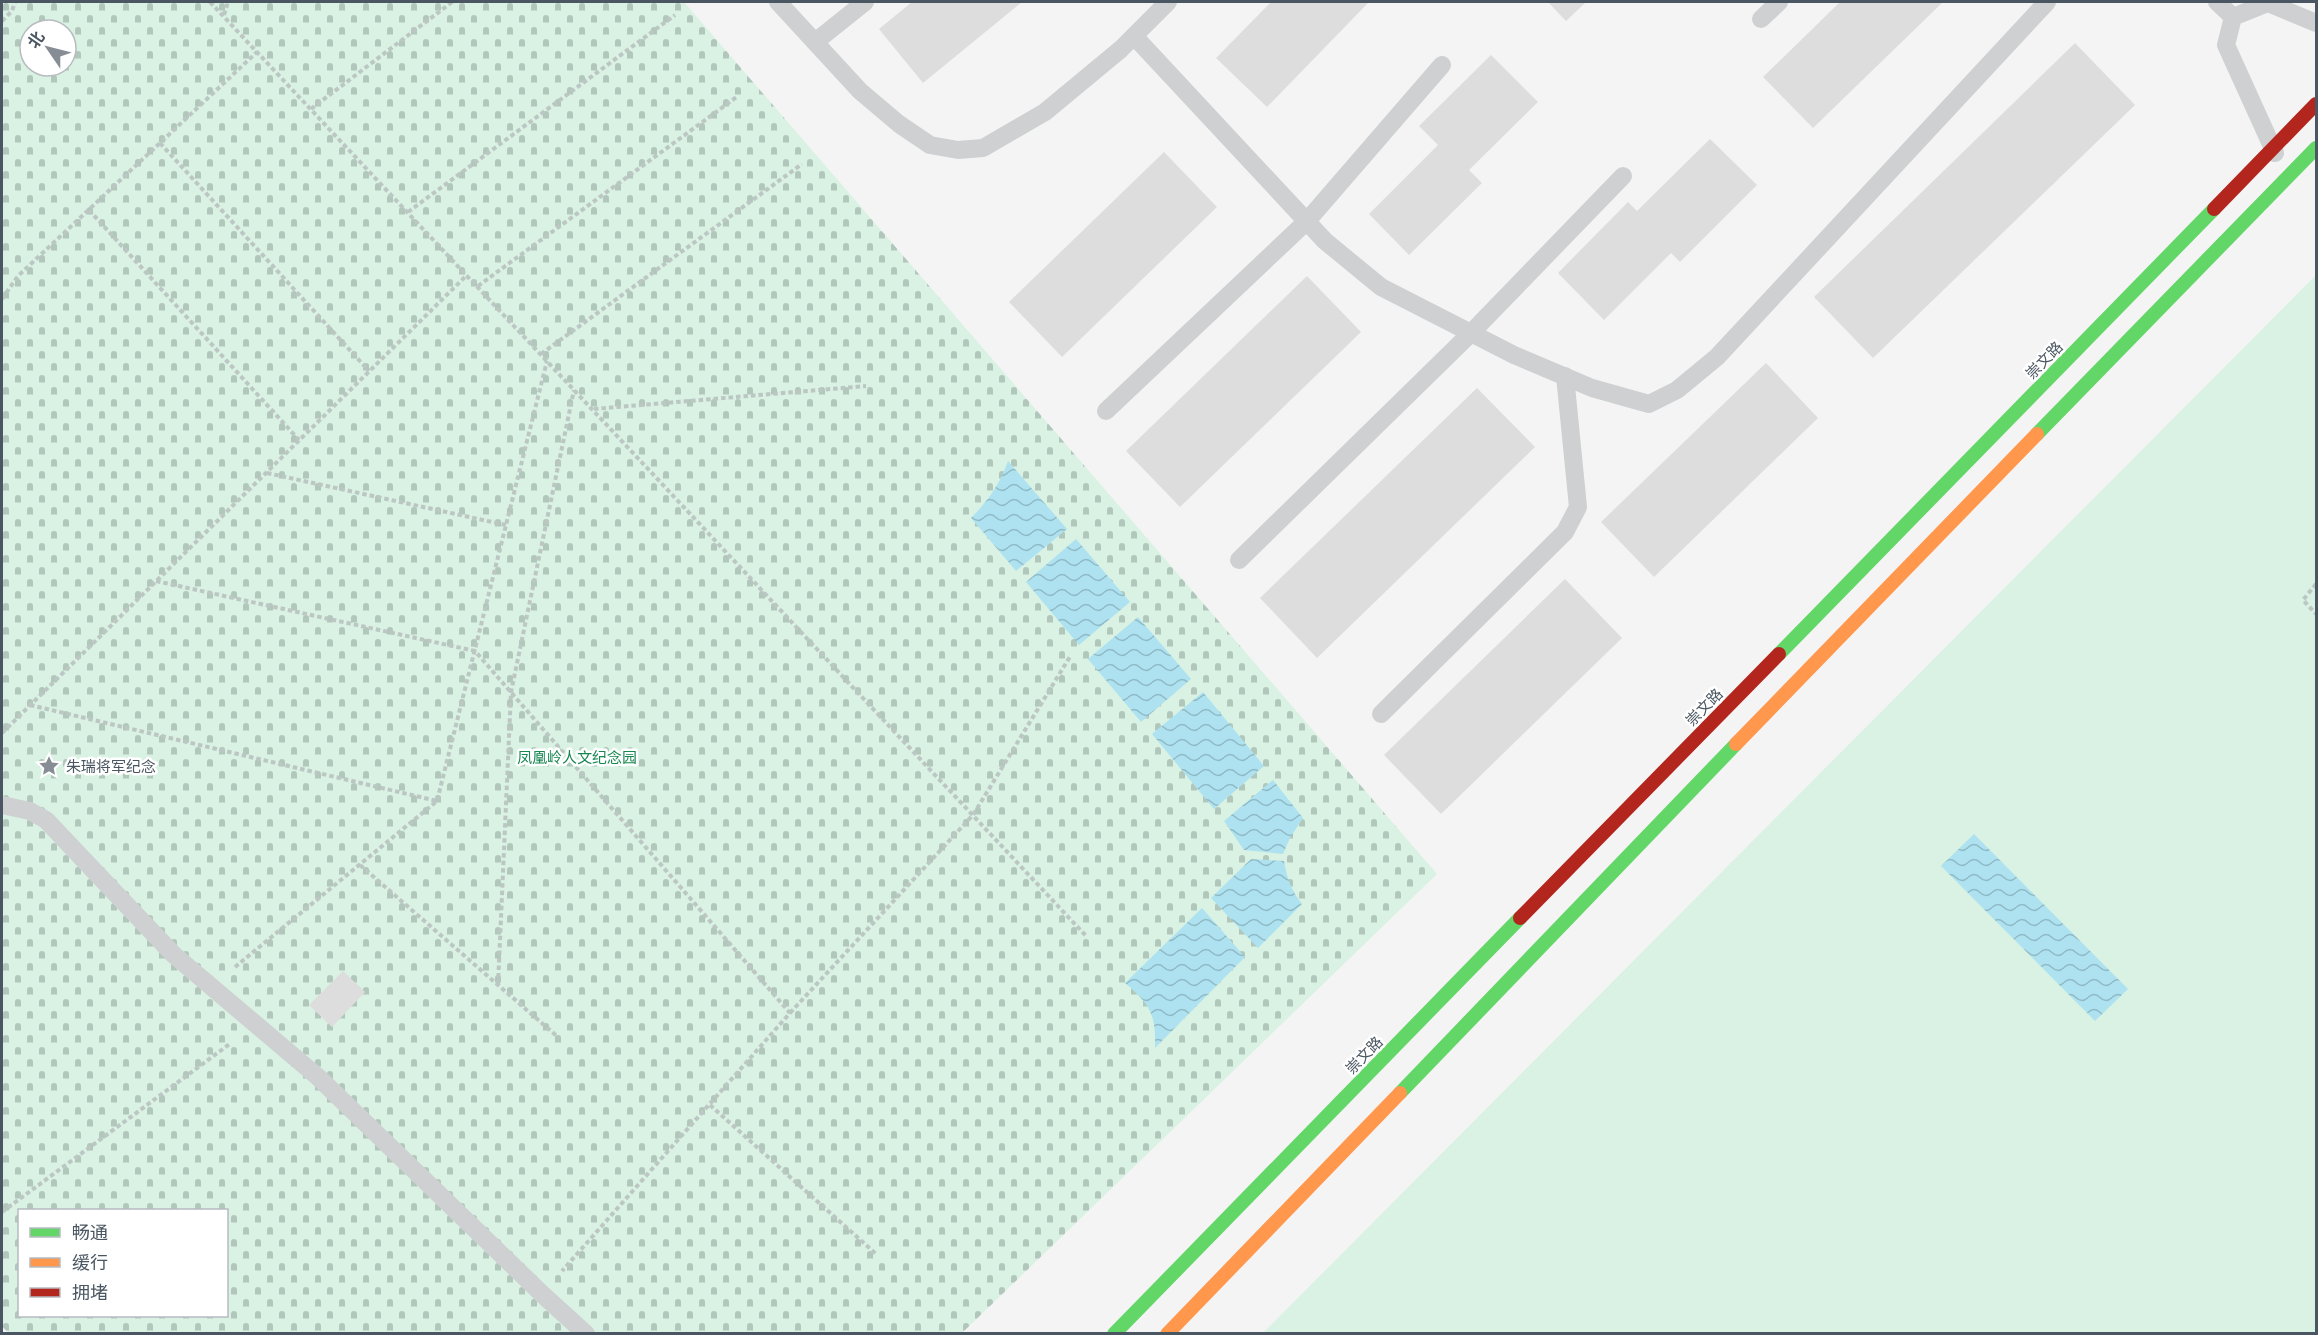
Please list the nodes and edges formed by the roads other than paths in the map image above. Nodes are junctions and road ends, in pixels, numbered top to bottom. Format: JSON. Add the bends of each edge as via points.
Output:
{"nodes":[{"id":1,"x":778,"y":2,"type":"edge"},
{"id":2,"x":865,"y":2,"type":"edge"},
{"id":3,"x":1168,"y":2,"type":"edge"},
{"id":4,"x":1779,"y":2,"type":"edge"},
{"id":5,"x":2048,"y":2,"type":"edge"},
{"id":6,"x":2217,"y":2,"type":"edge"},
{"id":7,"x":2233,"y":17,"type":"junction"},
{"id":8,"x":1761,"y":19,"type":"dead end"},
{"id":9,"x":2316,"y":23,"type":"edge"},
{"id":10,"x":1134,"y":36,"type":"junction"},
{"id":11,"x":815,"y":42,"type":"junction"},
{"id":12,"x":1442,"y":65,"type":"dead end"},
{"id":13,"x":2316,"y":104,"type":"edge"},
{"id":14,"x":2316,"y":148,"type":"edge"},
{"id":15,"x":2273,"y":150,"type":"junction"},
{"id":16,"x":1623,"y":176,"type":"dead end"},
{"id":17,"x":2289,"y":177,"type":"junction"},
{"id":18,"x":1307,"y":221,"type":"junction"},
{"id":19,"x":1471,"y":333,"type":"junction"},
{"id":20,"x":1565,"y":376,"type":"junction"},
{"id":21,"x":1106,"y":411,"type":"dead end"},
{"id":22,"x":1239,"y":560,"type":"dead end"},
{"id":23,"x":1381,"y":714,"type":"dead end"},
{"id":24,"x":2,"y":806,"type":"edge"},
{"id":25,"x":585,"y":1334,"type":"edge"},
{"id":26,"x":1114,"y":1334,"type":"edge"},
{"id":27,"x":1167,"y":1334,"type":"edge"}],
"edges":[{"from":1,"to":11,"type":"lane"},
{"from":2,"to":11,"type":"lane"},
{"from":3,"to":10,"type":"lane"},
{"from":4,"to":8,"type":"lane"},
{"from":5,"to":20,"type":"lane","via":[[1717,357],[1677,390],[1649,404]]},
{"from":6,"to":7,"type":"lane"},
{"from":7,"to":9,"type":"lane","via":[[2268,3]]},
{"from":7,"to":15,"type":"lane","via":[[2226,45]]},
{"from":10,"to":11,"type":"lane","via":[[1046,112],[983,148],[958,150],[930,145],[899,124],[860,91]]},
{"from":10,"to":18,"type":"lane"},
{"from":12,"to":18,"type":"lane"},
{"from":13,"to":15,"type":"street","name":"崇文路"},
{"from":14,"to":17,"type":"street"},
{"from":15,"to":17,"type":"lane"},
{"from":15,"to":26,"type":"street","name":"崇文路"},
{"from":16,"to":19,"type":"lane"},
{"from":17,"to":27,"type":"street"},
{"from":18,"to":19,"type":"lane","via":[[1381,287]]},
{"from":18,"to":21,"type":"lane"},
{"from":19,"to":20,"type":"lane"},
{"from":19,"to":22,"type":"lane"},
{"from":20,"to":23,"type":"lane","via":[[1578,507],[1565,532]]},
{"from":24,"to":25,"type":"lane","via":[[46,820],[174,955],[318,1077]]}]}
